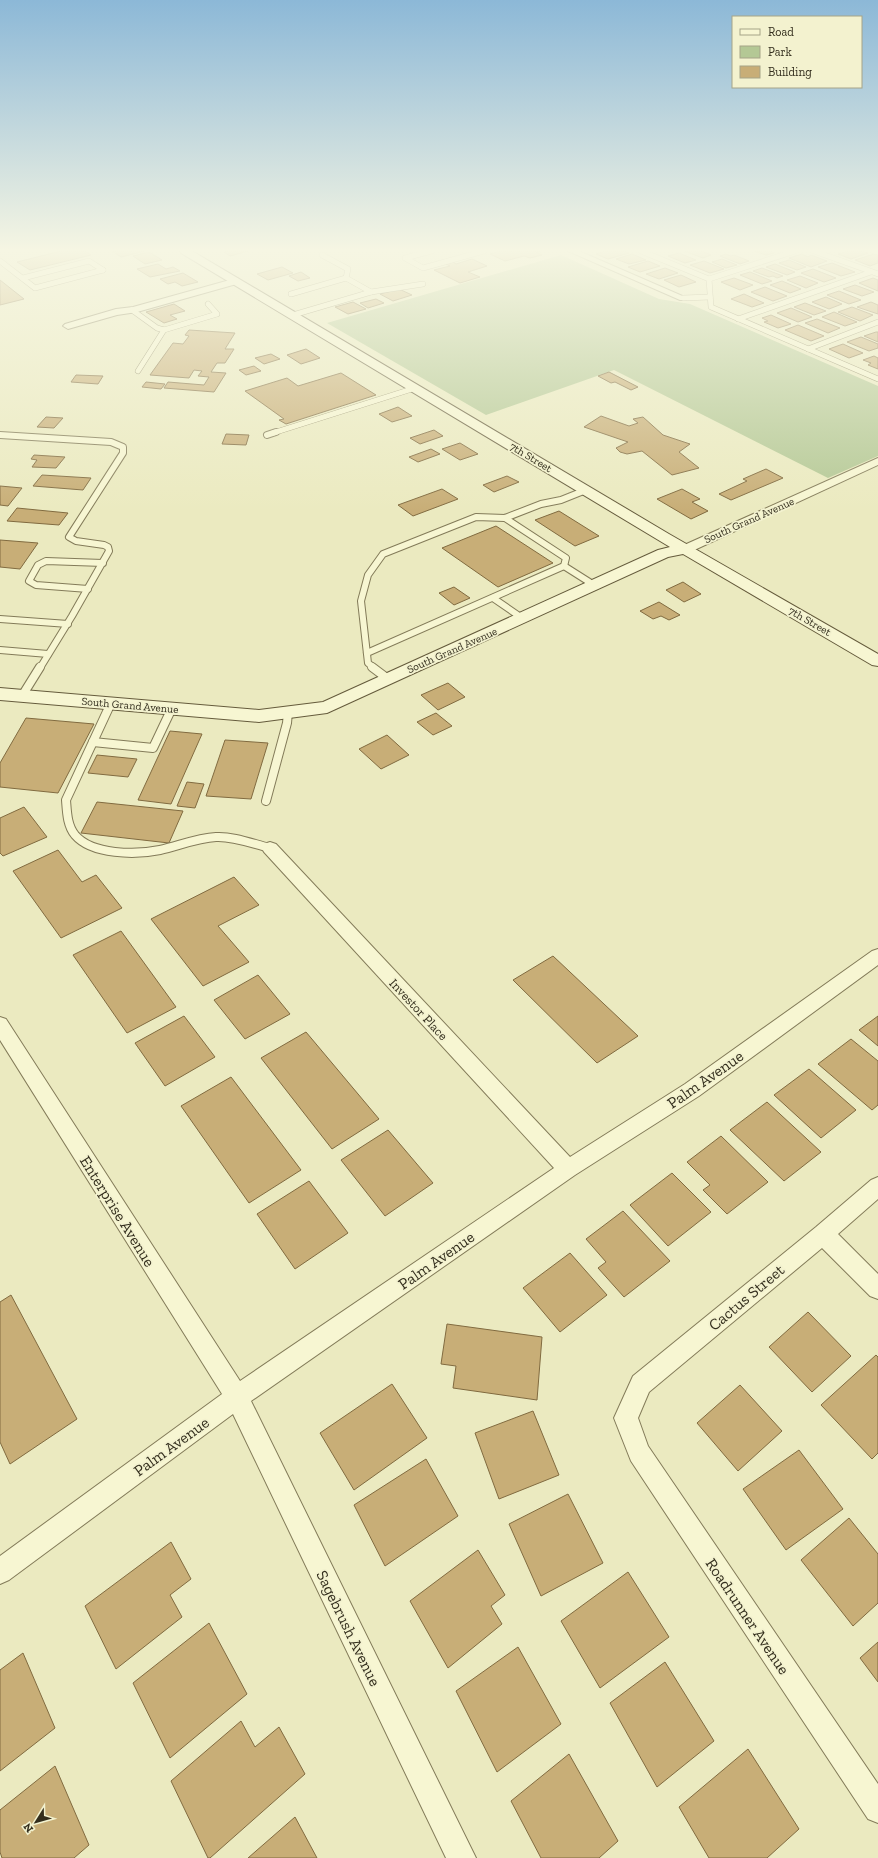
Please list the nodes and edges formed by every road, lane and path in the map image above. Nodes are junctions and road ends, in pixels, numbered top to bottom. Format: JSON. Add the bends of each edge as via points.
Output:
{"nodes":[{"id":1,"x":160,"y":338,"type":"edge"},
{"id":2,"x":331,"y":338,"type":"edge"},
{"id":3,"x":783,"y":338,"type":"edge"},
{"id":4,"x":836,"y":338,"type":"edge"},
{"id":5,"x":808,"y":348,"type":"junction"},
{"id":6,"x":138,"y":371,"type":"dead end"},
{"id":7,"x":878,"y":379,"type":"edge"},
{"id":8,"x":415,"y":388,"type":"junction"},
{"id":9,"x":0,"y":435,"type":"edge"},
{"id":10,"x":267,"y":435,"type":"dead end"},
{"id":11,"x":878,"y":461,"type":"edge"},
{"id":12,"x":586,"y":490,"type":"junction"},
{"id":13,"x":505,"y":518,"type":"junction"},
{"id":14,"x":686,"y":548,"type":"junction"},
{"id":15,"x":102,"y":563,"type":"junction"},
{"id":16,"x":564,"y":566,"type":"junction"},
{"id":17,"x":594,"y":585,"type":"junction"},
{"id":18,"x":88,"y":589,"type":"junction"},
{"id":19,"x":493,"y":598,"type":"junction"},
{"id":20,"x":522,"y":618,"type":"junction"},
{"id":21,"x":0,"y":619,"type":"edge"},
{"id":22,"x":68,"y":624,"type":"junction"},
{"id":23,"x":0,"y":650,"type":"edge"},
{"id":24,"x":368,"y":653,"type":"junction"},
{"id":25,"x":48,"y":654,"type":"junction"},
{"id":26,"x":878,"y":661,"type":"edge"},
{"id":27,"x":388,"y":679,"type":"junction"},
{"id":28,"x":0,"y":694,"type":"edge"},
{"id":29,"x":22,"y":696,"type":"junction"},
{"id":30,"x":112,"y":703,"type":"junction"},
{"id":31,"x":172,"y":708,"type":"junction"},
{"id":32,"x":288,"y":712,"type":"junction"},
{"id":33,"x":93,"y":742,"type":"junction"},
{"id":34,"x":266,"y":801,"type":"dead end"},
{"id":35,"x":270,"y":848,"type":"joint"},
{"id":36,"x":878,"y":956,"type":"edge"},
{"id":37,"x":0,"y":1024,"type":"edge"},
{"id":38,"x":568,"y":1169,"type":"junction"},
{"id":39,"x":878,"y":1186,"type":"edge"},
{"id":40,"x":823,"y":1234,"type":"junction"},
{"id":41,"x":878,"y":1289,"type":"edge"},
{"id":42,"x":237,"y":1398,"type":"junction"},
{"id":43,"x":626,"y":1418,"type":"joint"},
{"id":44,"x":0,"y":1571,"type":"edge"},
{"id":45,"x":878,"y":1810,"type":"edge"},
{"id":46,"x":461,"y":1858,"type":"edge"}],
"edges":[{"from":1,"to":6,"type":"lane"},
{"from":2,"to":8,"type":"street","name":"7th Street"},
{"from":3,"to":5,"type":"lane"},
{"from":4,"to":5,"type":"lane"},
{"from":5,"to":7,"type":"lane"},
{"from":8,"to":10,"type":"lane"},
{"from":8,"to":12,"type":"street","name":"7th Street"},
{"from":9,"to":15,"type":"lane","via":[[111,442],[123,447],[123,453],[69,537],[73,541],[100,543],[108,547],[110,550]]},
{"from":11,"to":14,"type":"street","name":"South Grand Avenue"},
{"from":12,"to":13,"type":"lane"},
{"from":12,"to":14,"type":"street","name":"7th Street"},
{"from":13,"to":16,"type":"lane","via":[[566,558]]},
{"from":13,"to":24,"type":"lane","via":[[476,517],[383,554],[368,575],[361,601]]},
{"from":14,"to":17,"type":"street","name":"South Grand Avenue","via":[[664,553]]},
{"from":14,"to":26,"type":"street","name":"7th Street"},
{"from":15,"to":18,"type":"lane"},
{"from":15,"to":18,"type":"lane","via":[[46,561],[38,565],[29,579],[30,583],[36,585]]},
{"from":16,"to":17,"type":"lane"},
{"from":16,"to":19,"type":"lane"},
{"from":17,"to":20,"type":"street","name":"South Grand Avenue"},
{"from":18,"to":22,"type":"lane"},
{"from":19,"to":20,"type":"lane"},
{"from":19,"to":24,"type":"lane"},
{"from":20,"to":27,"type":"street","name":"South Grand Avenue"},
{"from":21,"to":22,"type":"lane"},
{"from":22,"to":25,"type":"lane"},
{"from":23,"to":25,"type":"lane"},
{"from":24,"to":27,"type":"lane","via":[[368,663]]},
{"from":25,"to":29,"type":"lane"},
{"from":27,"to":32,"type":"street","name":"South Grand Avenue","via":[[327,707]]},
{"from":28,"to":29,"type":"street","name":"South Grand Avenue"},
{"from":29,"to":30,"type":"street","name":"South Grand Avenue"},
{"from":30,"to":31,"type":"street","name":"South Grand Avenue"},
{"from":30,"to":33,"type":"lane"},
{"from":31,"to":32,"type":"street","name":"South Grand Avenue","via":[[259,716]]},
{"from":31,"to":33,"type":"lane","via":[[153,748]]},
{"from":32,"to":34,"type":"lane"},
{"from":33,"to":35,"type":"lane","via":[[66,800],[71,830],[88,845],[108,852],[148,852],[216,837]]},
{"from":35,"to":38,"type":"street","name":"Investor Place"},
{"from":36,"to":38,"type":"street","name":"Palm Avenue","via":[[692,1090]]},
{"from":37,"to":42,"type":"street","name":"Enterprise Avenue"},
{"from":38,"to":42,"type":"street","name":"Palm Avenue"},
{"from":39,"to":40,"type":"street","name":"Cactus Street"},
{"from":40,"to":41,"type":"street"},
{"from":40,"to":43,"type":"street","name":"Cactus Street","via":[[641,1384]]},
{"from":42,"to":44,"type":"street","name":"Palm Avenue"},
{"from":42,"to":46,"type":"street","name":"Sagebrush Avenue"},
{"from":43,"to":45,"type":"street","name":"Roadrunner Avenue","via":[[639,1453]]}]}
